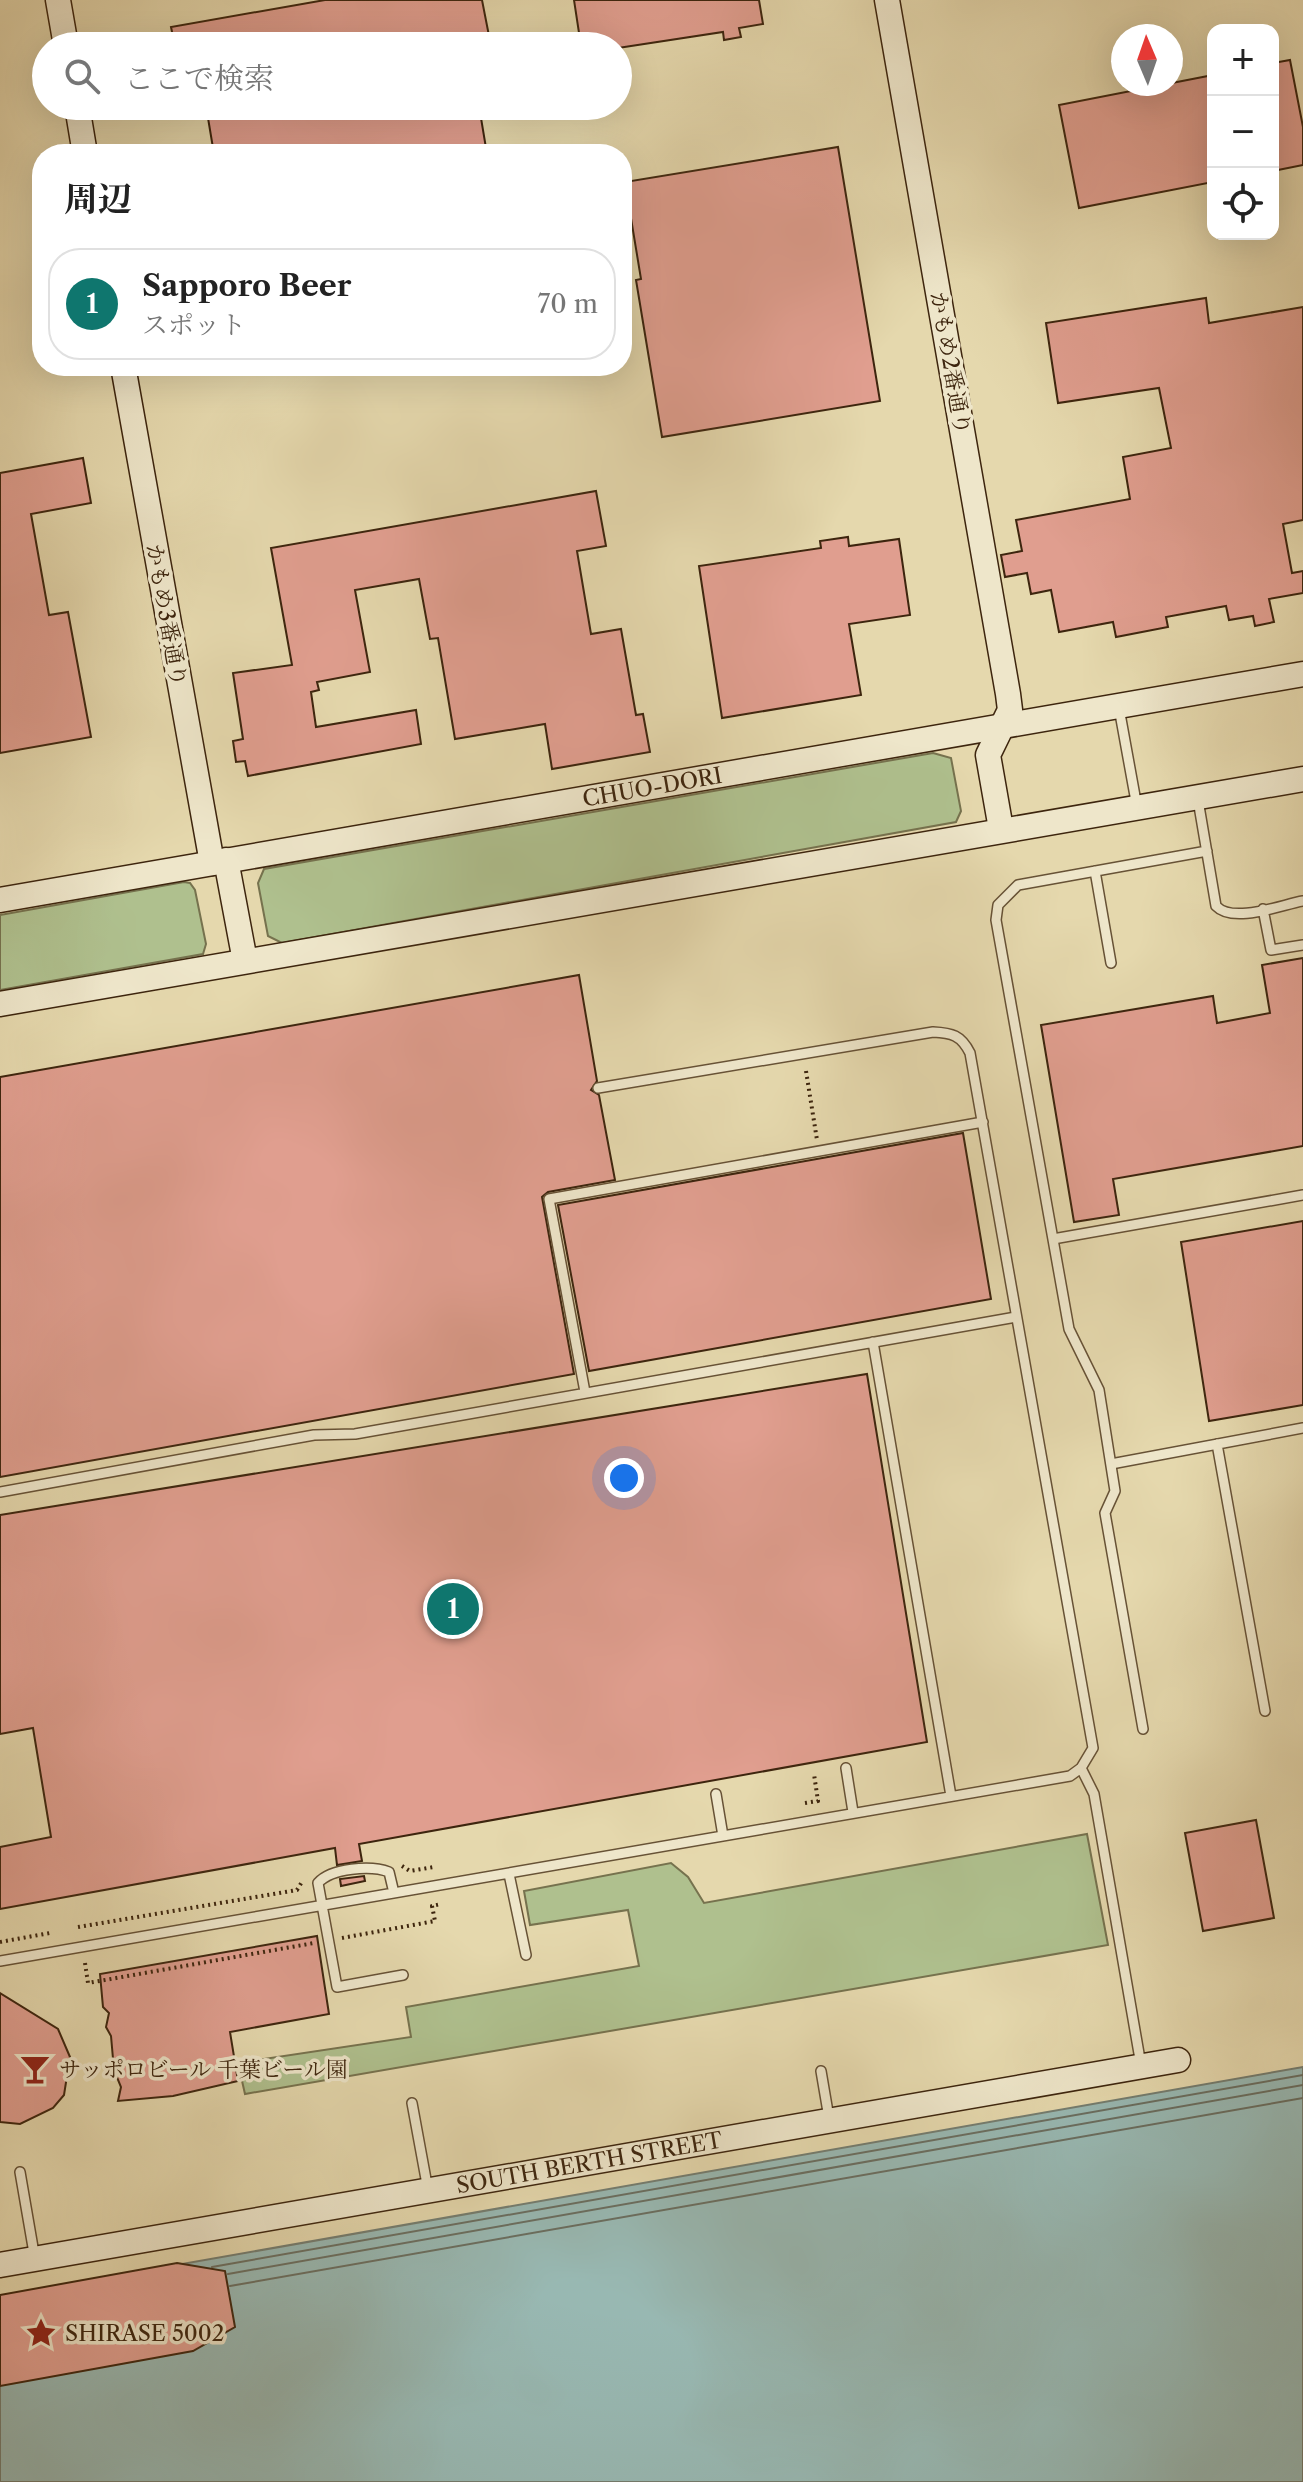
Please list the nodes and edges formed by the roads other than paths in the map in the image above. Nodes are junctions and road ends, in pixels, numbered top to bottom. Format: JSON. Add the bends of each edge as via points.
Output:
{"nodes":[{"id":1,"x":58,"y":0,"type":"edge"},
{"id":2,"x":887,"y":0,"type":"edge"},
{"id":3,"x":64,"y":32,"type":"edge"},
{"id":4,"x":79,"y":120,"type":"edge"},
{"id":5,"x":83,"y":144,"type":"edge"},
{"id":6,"x":125,"y":376,"type":"edge"},
{"id":7,"x":1303,"y":674,"type":"edge"},
{"id":8,"x":1119,"y":705,"type":"junction"},
{"id":9,"x":1004,"y":725,"type":"junction"},
{"id":10,"x":1303,"y":779,"type":"edge"},
{"id":11,"x":1198,"y":796,"type":"junction"},
{"id":12,"x":1137,"y":807,"type":"junction"},
{"id":13,"x":1001,"y":829,"type":"junction"},
{"id":14,"x":1207,"y":851,"type":"junction"},
{"id":15,"x":219,"y":862,"type":"junction"},
{"id":16,"x":1095,"y":871,"type":"junction"},
{"id":17,"x":0,"y":900,"type":"edge"},
{"id":18,"x":1303,"y":901,"type":"edge"},
{"id":19,"x":1263,"y":909,"type":"junction"},
{"id":20,"x":1303,"y":945,"type":"edge"},
{"id":21,"x":245,"y":961,"type":"junction"},
{"id":22,"x":1111,"y":963,"type":"dead end"},
{"id":23,"x":0,"y":1004,"type":"edge"},
{"id":24,"x":598,"y":1088,"type":"dead end"},
{"id":25,"x":983,"y":1122,"type":"junction"},
{"id":26,"x":1303,"y":1195,"type":"edge"},
{"id":27,"x":1053,"y":1239,"type":"junction"},
{"id":28,"x":1016,"y":1317,"type":"junction"},
{"id":29,"x":873,"y":1342,"type":"junction"},
{"id":30,"x":585,"y":1392,"type":"junction"},
{"id":31,"x":1303,"y":1428,"type":"edge"},
{"id":32,"x":1217,"y":1444,"type":"junction"},
{"id":33,"x":1111,"y":1464,"type":"junction"},
{"id":34,"x":0,"y":1492,"type":"edge"},
{"id":35,"x":1265,"y":1711,"type":"dead end"},
{"id":36,"x":1143,"y":1729,"type":"dead end"},
{"id":37,"x":846,"y":1768,"type":"dead end"},
{"id":38,"x":1081,"y":1768,"type":"junction"},
{"id":39,"x":716,"y":1794,"type":"dead end"},
{"id":40,"x":951,"y":1796,"type":"junction"},
{"id":41,"x":853,"y":1812,"type":"junction"},
{"id":42,"x":723,"y":1836,"type":"junction"},
{"id":43,"x":509,"y":1874,"type":"junction"},
{"id":44,"x":394,"y":1893,"type":"junction"},
{"id":45,"x":323,"y":1905,"type":"junction"},
{"id":46,"x":526,"y":1955,"type":"dead end"},
{"id":47,"x":0,"y":1961,"type":"edge"},
{"id":48,"x":403,"y":1975,"type":"dead end"},
{"id":49,"x":1178,"y":2060,"type":"dead end"},
{"id":50,"x":1141,"y":2067,"type":"junction"},
{"id":51,"x":821,"y":2071,"type":"dead end"},
{"id":52,"x":412,"y":2103,"type":"dead end"},
{"id":53,"x":830,"y":2121,"type":"junction"},
{"id":54,"x":20,"y":2172,"type":"dead end"},
{"id":55,"x":428,"y":2190,"type":"junction"},
{"id":56,"x":35,"y":2259,"type":"junction"},
{"id":57,"x":0,"y":2265,"type":"edge"}],
"edges":[{"from":1,"to":3,"type":"street"},
{"from":2,"to":9,"type":"street","name":"かもめ2番通り","via":[[1008,694],[1010,710]]},
{"from":4,"to":5,"type":"street"},
{"from":6,"to":15,"type":"street","name":"かもめ3番通り"},
{"from":7,"to":8,"type":"street","name":"CHUO-DORI"},
{"from":8,"to":9,"type":"street","name":"CHUO-DORI"},
{"from":8,"to":12,"type":"lane"},
{"from":9,"to":13,"type":"street","name":"かもめ2番通り","via":[[988,755]]},
{"from":9,"to":15,"type":"street","name":"CHUO-DORI"},
{"from":10,"to":11,"type":"street"},
{"from":11,"to":12,"type":"street"},
{"from":11,"to":14,"type":"lane"},
{"from":12,"to":13,"type":"street"},
{"from":13,"to":21,"type":"street"},
{"from":14,"to":16,"type":"lane"},
{"from":14,"to":19,"type":"lane","via":[[1220,911]]},
{"from":15,"to":17,"type":"street","name":"CHUO-DORI"},
{"from":15,"to":21,"type":"street","name":"かもめ3番通り"},
{"from":16,"to":22,"type":"lane"},
{"from":16,"to":27,"type":"lane","via":[[1018,885],[998,905],[996,920]]},
{"from":18,"to":19,"type":"lane"},
{"from":19,"to":20,"type":"lane","via":[[1271,950]]},
{"from":21,"to":23,"type":"street"},
{"from":24,"to":25,"type":"lane","via":[[933,1032],[953,1033],[970,1053]]},
{"from":25,"to":28,"type":"lane"},
{"from":25,"to":30,"type":"lane","via":[[549,1199]]},
{"from":26,"to":27,"type":"lane"},
{"from":27,"to":33,"type":"lane","via":[[1069,1329],[1095,1378]]},
{"from":28,"to":29,"type":"lane"},
{"from":28,"to":38,"type":"lane","via":[[1093,1748]]},
{"from":29,"to":30,"type":"lane"},
{"from":29,"to":40,"type":"lane"},
{"from":30,"to":34,"type":"lane"},
{"from":31,"to":32,"type":"lane"},
{"from":32,"to":33,"type":"lane"},
{"from":32,"to":35,"type":"lane"},
{"from":33,"to":36,"type":"lane","via":[[1115,1491],[1105,1513]]},
{"from":37,"to":41,"type":"lane"},
{"from":38,"to":40,"type":"lane","via":[[1070,1776]]},
{"from":38,"to":50,"type":"lane","via":[[1094,1794]]},
{"from":39,"to":42,"type":"lane"},
{"from":40,"to":41,"type":"lane"},
{"from":41,"to":42,"type":"lane"},
{"from":42,"to":43,"type":"lane"},
{"from":43,"to":44,"type":"lane"},
{"from":43,"to":46,"type":"lane"},
{"from":44,"to":45,"type":"lane"},
{"from":44,"to":45,"type":"lane","via":[[389,1872],[376,1867],[325,1876],[318,1883]]},
{"from":45,"to":47,"type":"lane"},
{"from":45,"to":48,"type":"lane","via":[[337,1987]]},
{"from":49,"to":50,"type":"street","name":"SOUTH BERTH STREET"},
{"from":50,"to":53,"type":"street","name":"SOUTH BERTH STREET"},
{"from":51,"to":53,"type":"lane"},
{"from":52,"to":55,"type":"lane"},
{"from":53,"to":55,"type":"street","name":"SOUTH BERTH STREET"},
{"from":54,"to":56,"type":"lane"},
{"from":55,"to":56,"type":"street","name":"SOUTH BERTH STREET"},
{"from":56,"to":57,"type":"street","name":"SOUTH BERTH STREET"}]}
